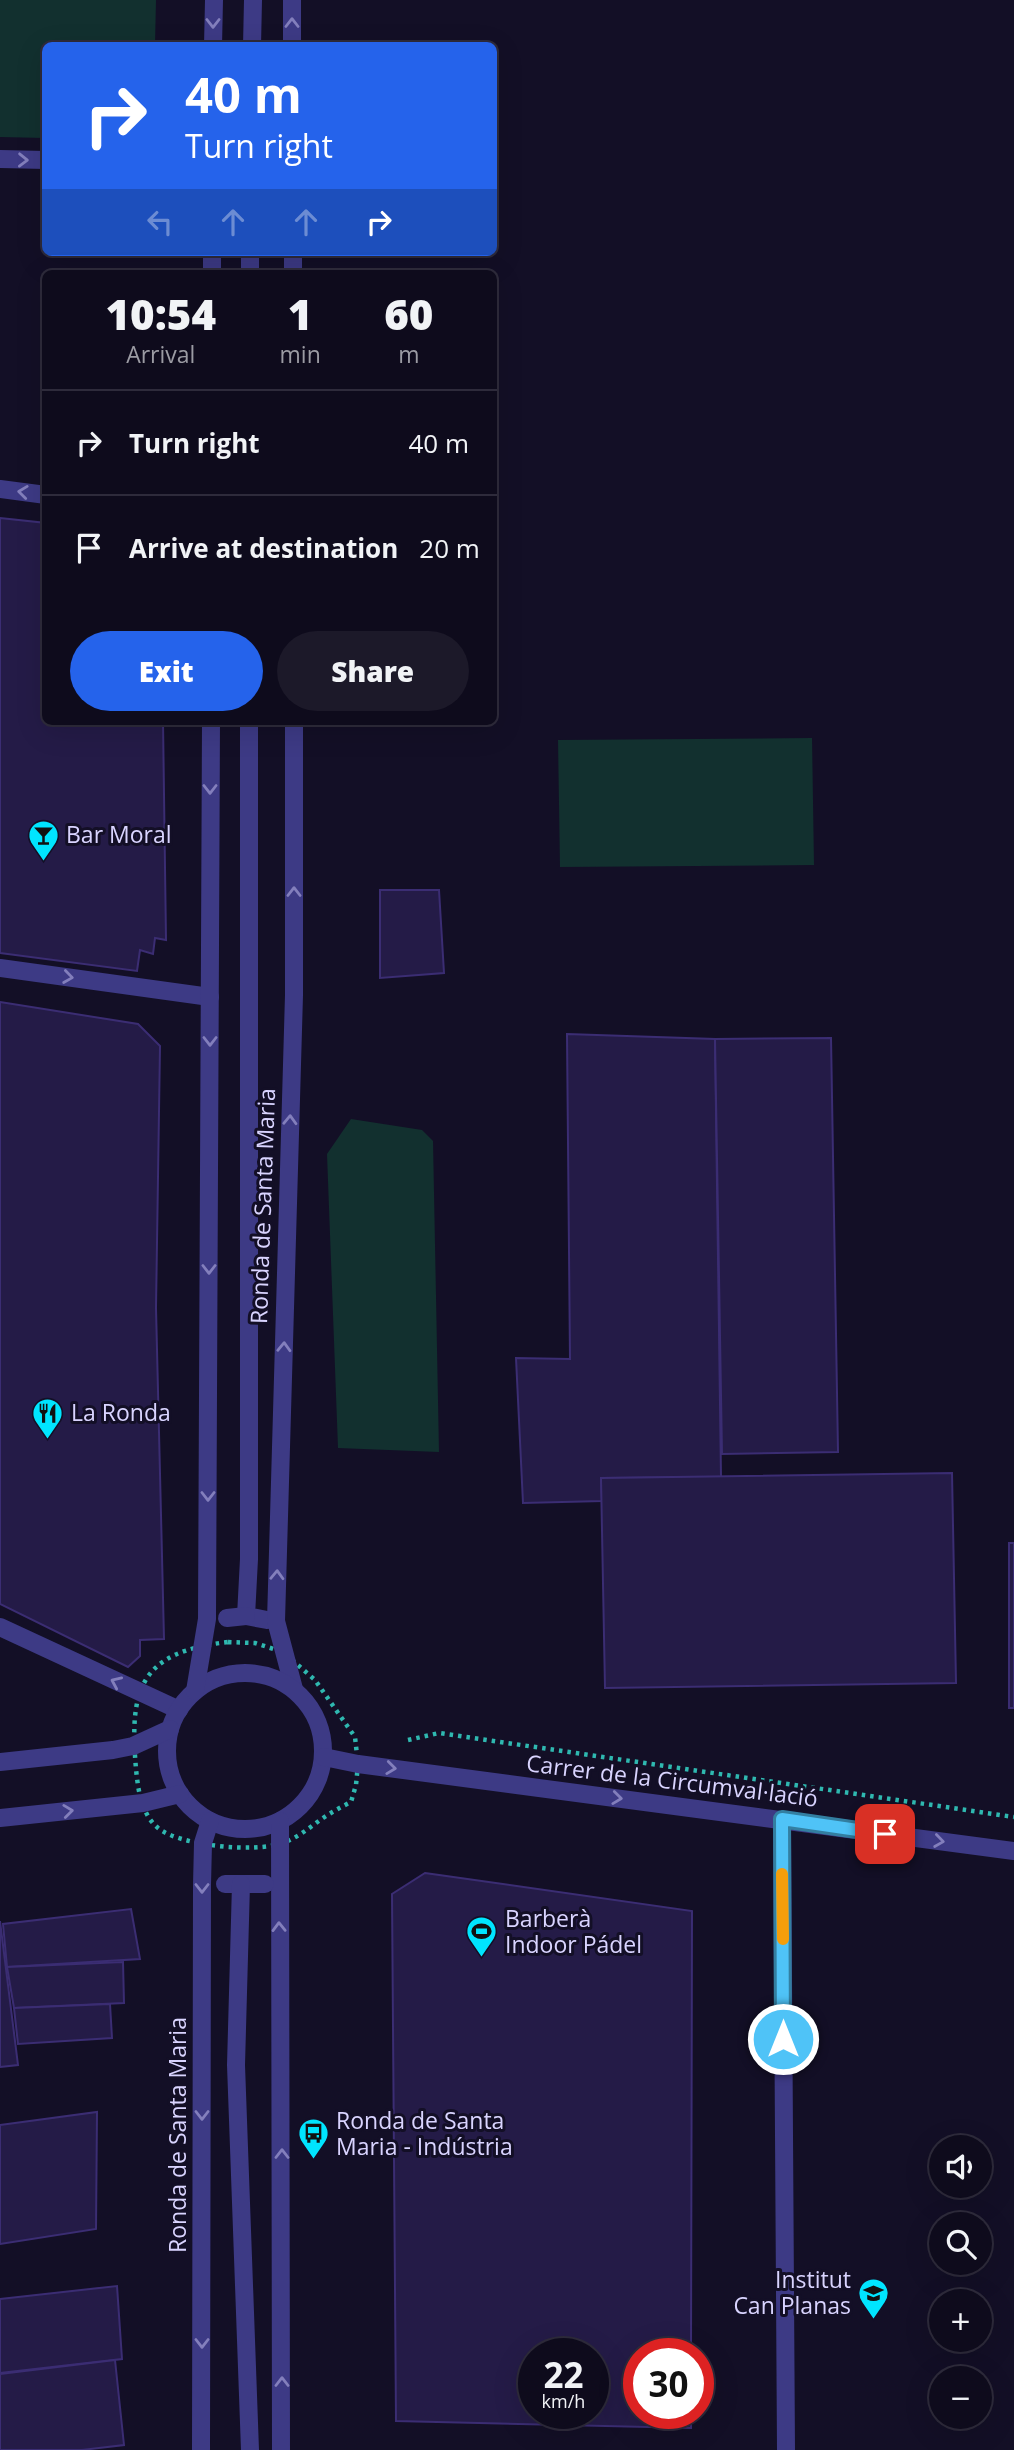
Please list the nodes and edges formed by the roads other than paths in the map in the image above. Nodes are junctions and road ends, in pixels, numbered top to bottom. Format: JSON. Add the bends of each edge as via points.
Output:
{"nodes":[{"id":1,"x":214,"y":0,"type":"edge"},
{"id":2,"x":253,"y":0,"type":"edge"},
{"id":3,"x":292,"y":0,"type":"edge"},
{"id":4,"x":213,"y":42,"type":"edge"},
{"id":5,"x":252,"y":42,"type":"edge"},
{"id":6,"x":292,"y":42,"type":"edge"},
{"id":7,"x":0,"y":159,"type":"edge"},
{"id":8,"x":42,"y":160,"type":"edge"},
{"id":9,"x":0,"y":489,"type":"edge"},
{"id":10,"x":42,"y":494,"type":"edge"},
{"id":11,"x":211,"y":725,"type":"edge"},
{"id":12,"x":249,"y":725,"type":"edge"},
{"id":13,"x":294,"y":725,"type":"edge"},
{"id":14,"x":0,"y":968,"type":"edge"},
{"id":15,"x":210,"y":997,"type":"junction"},
{"id":16,"x":246,"y":1616,"type":"junction"},
{"id":17,"x":227,"y":1618,"type":"dead end"},
{"id":18,"x":267,"y":1620,"type":"dead end"},
{"id":19,"x":0,"y":1627,"type":"edge"},
{"id":20,"x":294,"y":1689,"type":"junction"},
{"id":21,"x":195,"y":1691,"type":"junction"},
{"id":22,"x":179,"y":1710,"type":"junction"},
{"id":23,"x":170,"y":1729,"type":"junction"},
{"id":24,"x":324,"y":1757,"type":"junction"},
{"id":25,"x":0,"y":1762,"type":"edge"},
{"id":26,"x":180,"y":1794,"type":"junction"},
{"id":27,"x":0,"y":1818,"type":"edge"},
{"id":28,"x":782,"y":1819,"type":"junction"},
{"id":29,"x":210,"y":1821,"type":"junction"},
{"id":30,"x":280,"y":1821,"type":"junction"},
{"id":31,"x":1014,"y":1851,"type":"edge"},
{"id":32,"x":265,"y":1884,"type":"dead end"},
{"id":33,"x":201,"y":2450,"type":"edge"},
{"id":34,"x":250,"y":2450,"type":"edge"},
{"id":35,"x":281,"y":2450,"type":"edge"},
{"id":36,"x":786,"y":2450,"type":"edge"}],
"edges":[{"from":1,"to":4,"type":"street","one_way":true},
{"from":2,"to":5,"type":"street"},
{"from":6,"to":3,"type":"street","one_way":true},
{"from":7,"to":8,"type":"street","one_way":true},
{"from":10,"to":9,"type":"street","one_way":true},
{"from":11,"to":15,"type":"street","one_way":true},
{"from":12,"to":16,"type":"street","name":"Ronda de Santa Maria"},
{"from":20,"to":13,"type":"street","name":"Ronda de Santa Maria","one_way":true,"via":[[275,1621],[294,995]]},
{"from":14,"to":15,"type":"street","one_way":true},
{"from":15,"to":21,"type":"street","one_way":true,"via":[[207,1619]]},
{"from":16,"to":17,"type":"street"},
{"from":16,"to":18,"type":"street"},
{"from":22,"to":19,"type":"street","one_way":true},
{"from":20,"to":21,"type":"street","via":[[271,1677],[244,1672],[218,1678]]},
{"from":20,"to":24,"type":"street","via":[[311,1709],[321,1732]]},
{"from":21,"to":22,"type":"street"},
{"from":22,"to":23,"type":"street"},
{"from":23,"to":25,"type":"street","via":[[133,1746]]},
{"from":23,"to":26,"type":"street","via":[[170,1774]]},
{"from":24,"to":28,"type":"street","name":"Carrer de la Circumval·lació","one_way":true},
{"from":24,"to":30,"type":"street","via":[[310,1796]]},
{"from":27,"to":26,"type":"street","one_way":true,"via":[[143,1803]]},
{"from":26,"to":29,"type":"street"},
{"from":28,"to":31,"type":"street","name":"Carrer de la Circumval·lació","one_way":true},
{"from":28,"to":36,"type":"street"},
{"from":29,"to":30,"type":"street","via":[[256,1829]]},
{"from":29,"to":33,"type":"street","name":"Ronda de Santa Maria","one_way":true,"via":[[203,1843]]},
{"from":35,"to":30,"type":"street","one_way":true},
{"from":32,"to":34,"type":"street","via":[[233,1884]]}]}
